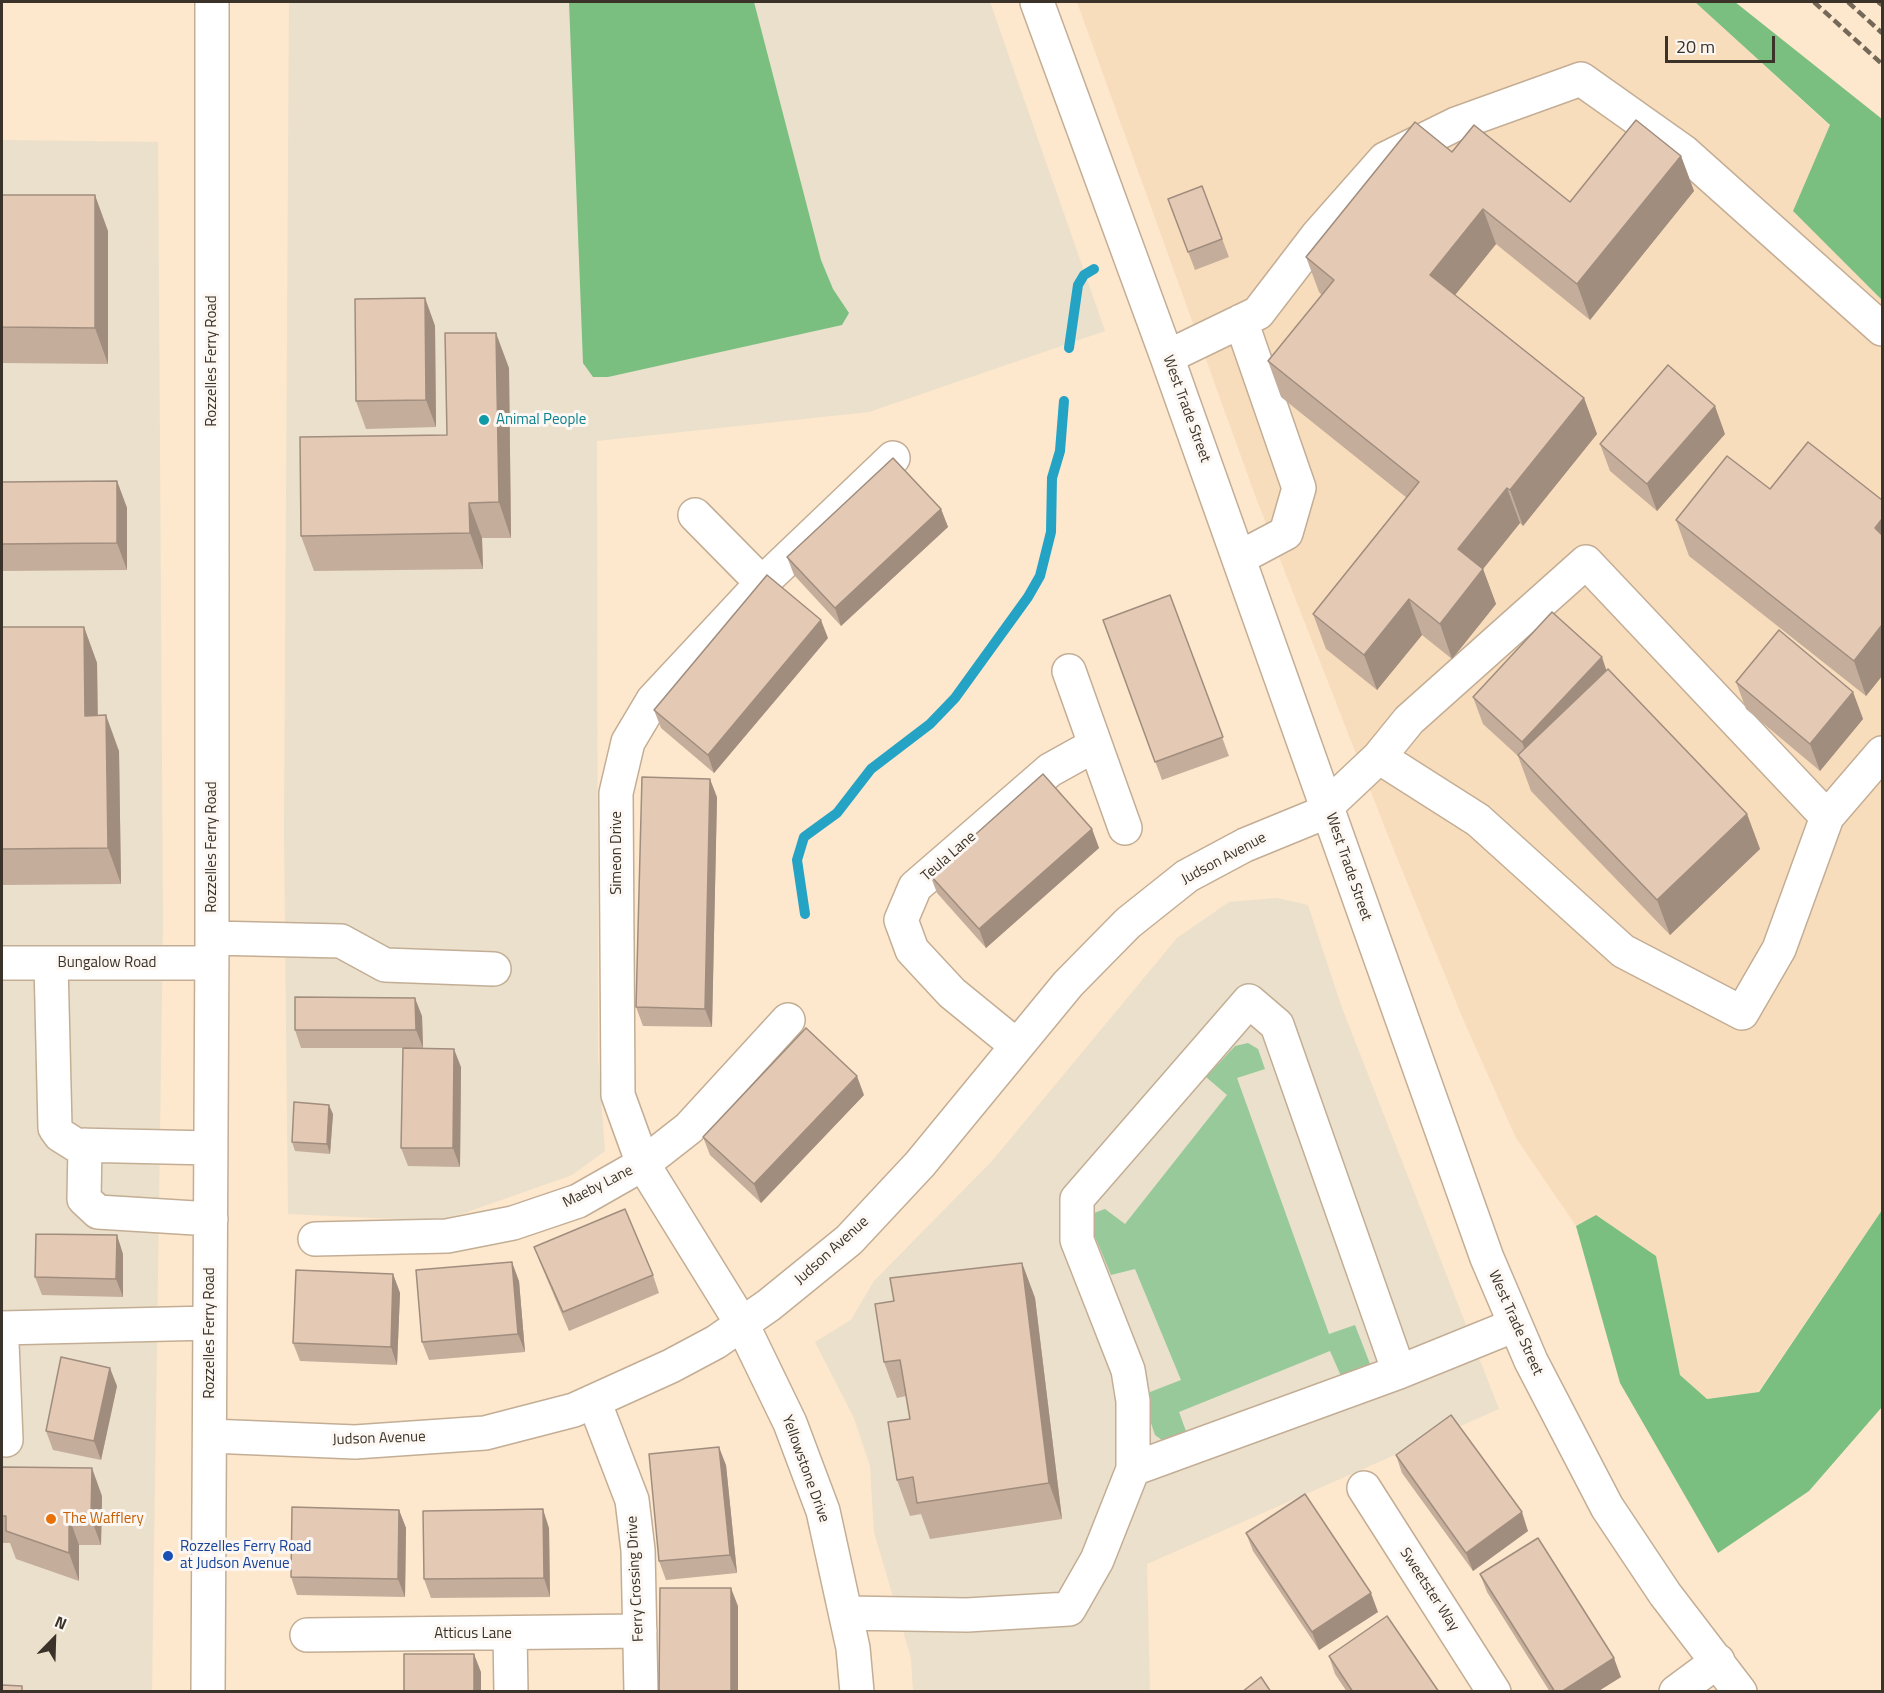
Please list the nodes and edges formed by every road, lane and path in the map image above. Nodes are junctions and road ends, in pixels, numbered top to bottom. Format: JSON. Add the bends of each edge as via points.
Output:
{"nodes":[{"id":1,"x":212,"y":2,"type":"edge"},
{"id":2,"x":1036,"y":2,"type":"edge"},
{"id":3,"x":1241,"y":321,"type":"junction"},
{"id":4,"x":1882,"y":329,"type":"edge"},
{"id":5,"x":1167,"y":357,"type":"junction"},
{"id":6,"x":893,"y":458,"type":"edge"},
{"id":7,"x":695,"y":515,"type":"dead end"},
{"id":8,"x":1239,"y":558,"type":"junction"},
{"id":9,"x":762,"y":583,"type":"junction"},
{"id":10,"x":1069,"y":671,"type":"dead end"},
{"id":11,"x":1095,"y":745,"type":"junction"},
{"id":12,"x":1882,"y":753,"type":"edge"},
{"id":13,"x":1379,"y":757,"type":"junction"},
{"id":14,"x":1328,"y":808,"type":"junction"},
{"id":15,"x":1827,"y":817,"type":"junction"},
{"id":16,"x":1125,"y":828,"type":"dead end"},
{"id":17,"x":212,"y":951,"type":"junction"},
{"id":18,"x":2,"y":963,"type":"edge"},
{"id":19,"x":51,"y":963,"type":"junction"},
{"id":20,"x":494,"y":969,"type":"dead end"},
{"id":21,"x":788,"y":1020,"type":"dead end"},
{"id":22,"x":1017,"y":1046,"type":"junction"},
{"id":23,"x":85,"y":1145,"type":"junction"},
{"id":24,"x":211,"y":1148,"type":"junction"},
{"id":25,"x":643,"y":1164,"type":"junction"},
{"id":26,"x":210,"y":1219,"type":"junction"},
{"id":27,"x":315,"y":1239,"type":"dead end"},
{"id":28,"x":210,"y":1323,"type":"junction"},
{"id":29,"x":742,"y":1324,"type":"junction"},
{"id":30,"x":1515,"y":1325,"type":"junction"},
{"id":31,"x":2,"y":1329,"type":"edge"},
{"id":32,"x":2,"y":1343,"type":"edge"},
{"id":33,"x":1399,"y":1372,"type":"junction"},
{"id":34,"x":594,"y":1401,"type":"junction"},
{"id":35,"x":210,"y":1436,"type":"junction"},
{"id":36,"x":6,"y":1440,"type":"dead end"},
{"id":37,"x":1133,"y":1469,"type":"junction"},
{"id":38,"x":1364,"y":1488,"type":"dead end"},
{"id":39,"x":846,"y":1613,"type":"junction"},
{"id":40,"x":640,"y":1631,"type":"junction"},
{"id":41,"x":510,"y":1634,"type":"junction"},
{"id":42,"x":307,"y":1635,"type":"dead end"},
{"id":43,"x":1718,"y":1661,"type":"junction"},
{"id":44,"x":208,"y":1692,"type":"edge"},
{"id":45,"x":511,"y":1692,"type":"edge"},
{"id":46,"x":640,"y":1692,"type":"edge"},
{"id":47,"x":856,"y":1692,"type":"edge"},
{"id":48,"x":1494,"y":1692,"type":"edge"},
{"id":49,"x":1676,"y":1692,"type":"edge"},
{"id":50,"x":1740,"y":1692,"type":"edge"}],
"edges":[{"from":1,"to":17,"type":"street","name":"Rozzelles Ferry Road"},
{"from":2,"to":5,"type":"street","name":"West Trade Street"},
{"from":3,"to":4,"type":"street","via":[[1258,313],[1317,236],[1385,159],[1456,124],[1581,79],[1684,152]]},
{"from":3,"to":5,"type":"street"},
{"from":3,"to":8,"type":"street","via":[[1299,488],[1286,533]]},
{"from":5,"to":8,"type":"street","name":"West Trade Street"},
{"from":6,"to":9,"type":"street","name":"Simeon Drive"},
{"from":7,"to":9,"type":"street"},
{"from":8,"to":14,"type":"street","name":"West Trade Street"},
{"from":9,"to":25,"type":"street","name":"Simeon Drive","via":[[653,700],[628,742],[616,793],[618,1095]]},
{"from":10,"to":11,"type":"street"},
{"from":11,"to":16,"type":"street"},
{"from":11,"to":22,"type":"street","name":"Teula Lane","via":[[1050,770],[915,886],[902,920],[912,950],[952,993]]},
{"from":12,"to":15,"type":"street"},
{"from":13,"to":14,"type":"street"},
{"from":13,"to":15,"type":"street","via":[[1409,720],[1586,562]]},
{"from":13,"to":15,"type":"street","via":[[1478,820],[1623,951],[1742,1013],[1779,950]]},
{"from":14,"to":22,"type":"street","name":"Judson Avenue","via":[[1187,876],[1128,922],[1068,984]]},
{"from":14,"to":30,"type":"street","name":"West Trade Street","via":[[1483,1247]]},
{"from":17,"to":19,"type":"street","name":"Bungalow Road"},
{"from":17,"to":20,"type":"street","name":"Bungalow Road","via":[[341,941],[385,965]]},
{"from":17,"to":24,"type":"street","name":"Rozzelles Ferry Road"},
{"from":18,"to":19,"type":"street","name":"Bungalow Road"},
{"from":19,"to":23,"type":"street","via":[[55,1128],[76,1145]]},
{"from":21,"to":25,"type":"street","name":"Maeby Lane","via":[[689,1128]]},
{"from":22,"to":29,"type":"street","name":"Judson Avenue","via":[[920,1164],[849,1240]]},
{"from":23,"to":24,"type":"street"},
{"from":23,"to":26,"type":"street","via":[[84,1199],[98,1212]]},
{"from":24,"to":26,"type":"street","name":"Rozzelles Ferry Road"},
{"from":25,"to":27,"type":"street","name":"Maeby Lane","via":[[578,1201],[513,1223],[447,1236]]},
{"from":25,"to":29,"type":"street","name":"Simeon Drive"},
{"from":26,"to":28,"type":"street","name":"Rozzelles Ferry Road"},
{"from":28,"to":31,"type":"street"},
{"from":28,"to":35,"type":"street","name":"Rozzelles Ferry Road"},
{"from":29,"to":34,"type":"street","name":"Judson Avenue","via":[[671,1366]]},
{"from":29,"to":39,"type":"street","name":"Yellowstone Drive","via":[[790,1423],[823,1511]]},
{"from":30,"to":33,"type":"street"},
{"from":30,"to":43,"type":"street","name":"West Trade Street","via":[[1607,1507],[1665,1593]]},
{"from":32,"to":36,"type":"street"},
{"from":33,"to":37,"type":"street"},
{"from":33,"to":37,"type":"street","via":[[1277,1025],[1249,1001],[1077,1199],[1077,1240],[1128,1370],[1133,1401]]},
{"from":34,"to":35,"type":"street","name":"Judson Avenue","via":[[526,1425],[485,1433],[355,1442]]},
{"from":34,"to":40,"type":"street","name":"Ferry Crossing Drive","via":[[632,1500]]},
{"from":35,"to":44,"type":"street","name":"Rozzelles Ferry Road"},
{"from":37,"to":39,"type":"street","via":[[1097,1560],[1069,1609],[967,1616]]},
{"from":38,"to":48,"type":"street","name":"Sweetster Way"},
{"from":39,"to":47,"type":"street","name":"Yellowstone Drive"},
{"from":40,"to":41,"type":"street","name":"Atticus Lane"},
{"from":40,"to":46,"type":"street","name":"Ferry Crossing Drive"},
{"from":41,"to":42,"type":"street","name":"Atticus Lane"},
{"from":41,"to":45,"type":"street"},
{"from":43,"to":49,"type":"street"},
{"from":43,"to":50,"type":"street","name":"West Trade Street"}]}
